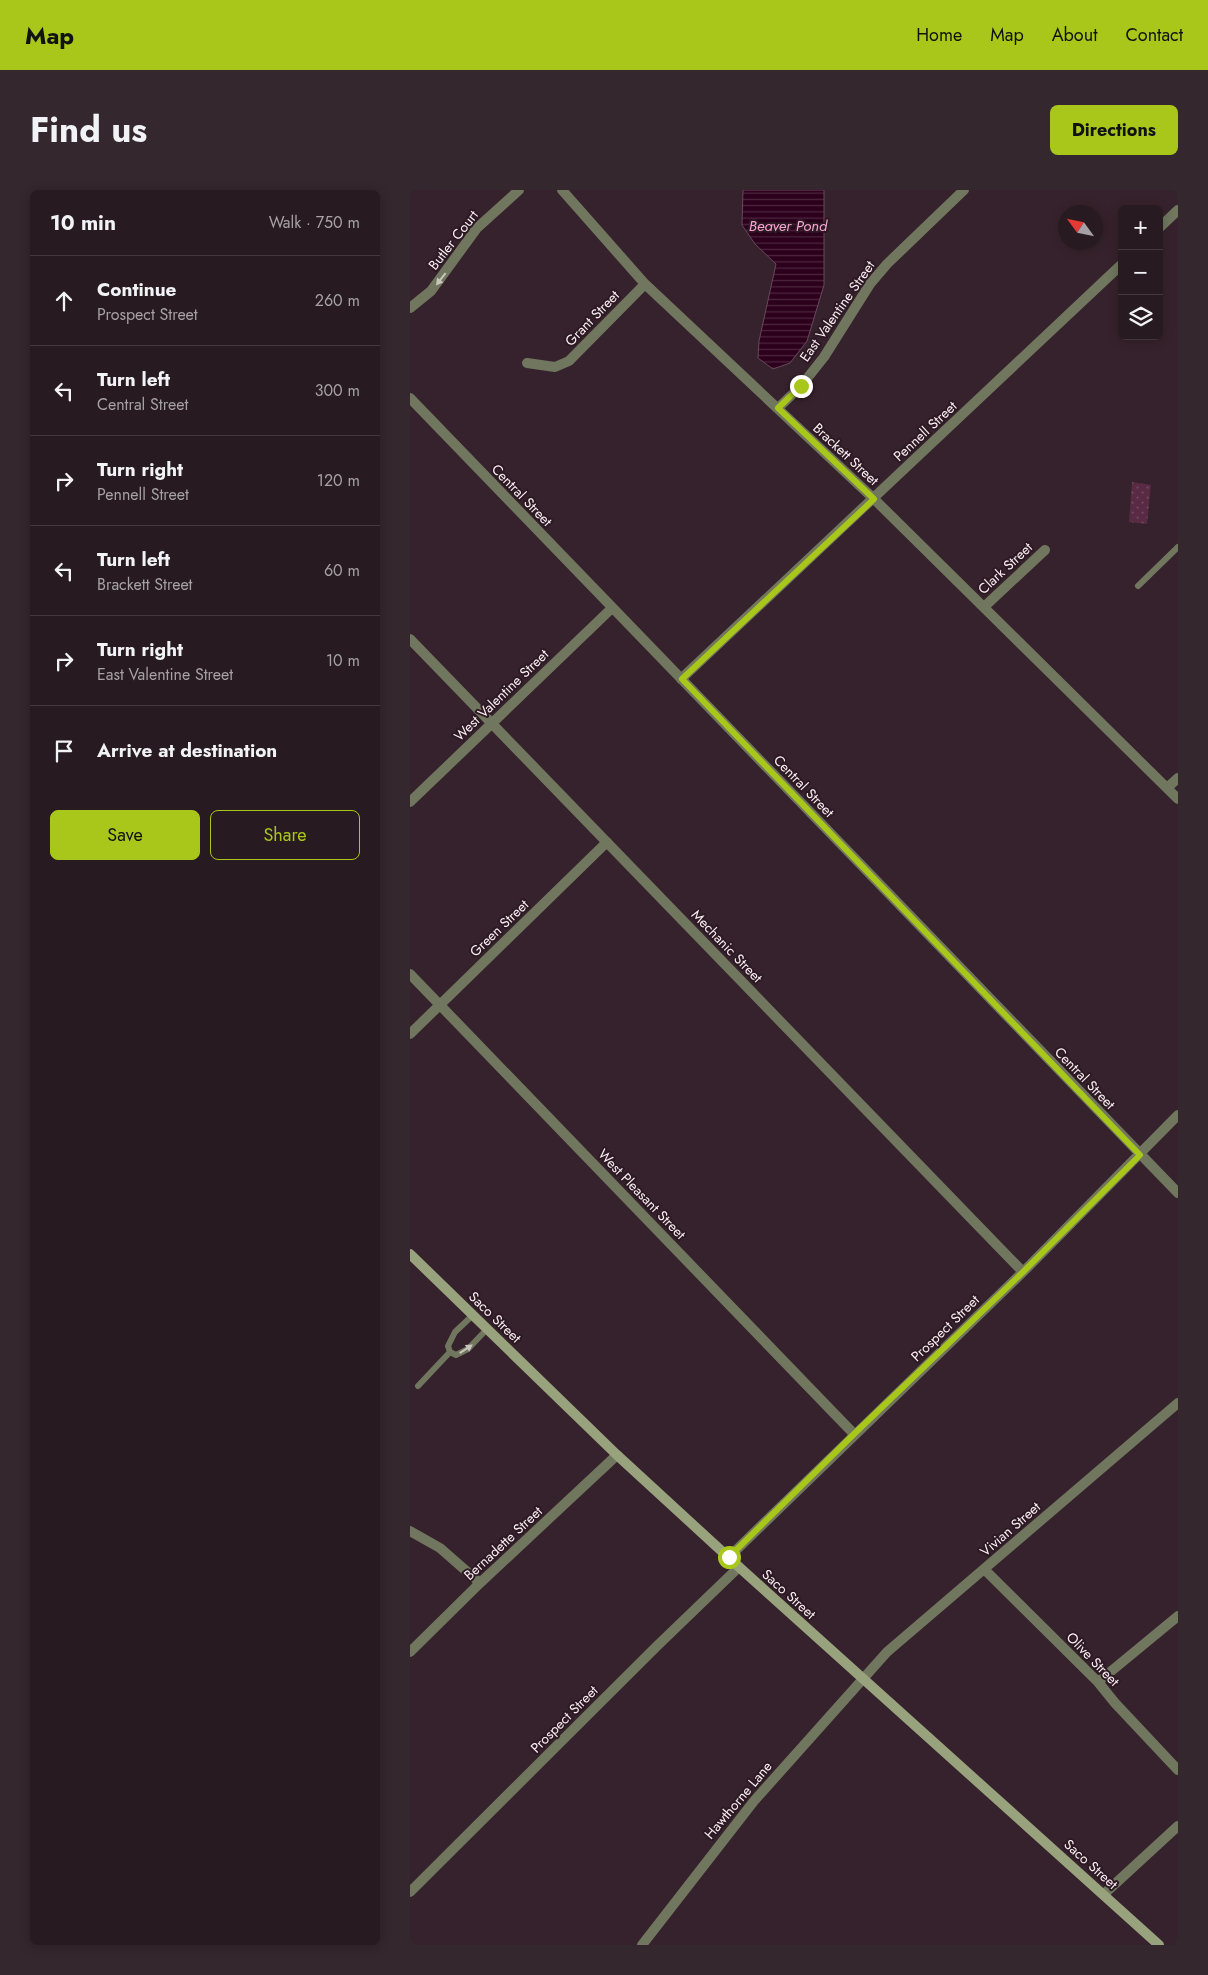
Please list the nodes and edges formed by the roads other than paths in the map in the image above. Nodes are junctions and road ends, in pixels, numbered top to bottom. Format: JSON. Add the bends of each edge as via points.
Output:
{"nodes":[{"id":1,"x":519,"y":190,"type":"edge"},
{"id":2,"x":562,"y":190,"type":"edge"},
{"id":3,"x":964,"y":190,"type":"edge"},
{"id":4,"x":1178,"y":210,"type":"edge"},
{"id":5,"x":1163,"y":224,"type":"edge"},
{"id":6,"x":1118,"y":268,"type":"edge"},
{"id":7,"x":645,"y":284,"type":"junction"},
{"id":8,"x":410,"y":308,"type":"edge"},
{"id":9,"x":526,"y":363,"type":"dead end"},
{"id":10,"x":410,"y":398,"type":"edge"},
{"id":11,"x":778,"y":408,"type":"junction"},
{"id":12,"x":874,"y":499,"type":"junction"},
{"id":13,"x":1178,"y":547,"type":"edge"},
{"id":14,"x":1045,"y":550,"type":"dead end"},
{"id":15,"x":1138,"y":586,"type":"dead end"},
{"id":16,"x":984,"y":607,"type":"junction"},
{"id":17,"x":612,"y":608,"type":"junction"},
{"id":18,"x":410,"y":639,"type":"edge"},
{"id":19,"x":682,"y":679,"type":"junction"},
{"id":20,"x":492,"y":722,"type":"junction"},
{"id":21,"x":1178,"y":778,"type":"edge"},
{"id":22,"x":1167,"y":788,"type":"junction"},
{"id":23,"x":1178,"y":799,"type":"edge"},
{"id":24,"x":410,"y":802,"type":"edge"},
{"id":25,"x":607,"y":842,"type":"junction"},
{"id":26,"x":410,"y":974,"type":"edge"},
{"id":27,"x":440,"y":1004,"type":"junction"},
{"id":28,"x":410,"y":1034,"type":"edge"},
{"id":29,"x":1178,"y":1115,"type":"edge"},
{"id":30,"x":1140,"y":1155,"type":"junction"},
{"id":31,"x":1178,"y":1193,"type":"edge"},
{"id":32,"x":410,"y":1254,"type":"edge"},
{"id":33,"x":1023,"y":1272,"type":"junction"},
{"id":34,"x":473,"y":1315,"type":"junction"},
{"id":35,"x":487,"y":1329,"type":"junction"},
{"id":36,"x":450,"y":1352,"type":"junction"},
{"id":37,"x":418,"y":1386,"type":"dead end"},
{"id":38,"x":1178,"y":1403,"type":"edge"},
{"id":39,"x":854,"y":1434,"type":"junction"},
{"id":40,"x":617,"y":1455,"type":"junction"},
{"id":41,"x":410,"y":1531,"type":"edge"},
{"id":42,"x":729,"y":1557,"type":"junction"},
{"id":43,"x":739,"y":1567,"type":"junction"},
{"id":44,"x":985,"y":1570,"type":"junction"},
{"id":45,"x":480,"y":1583,"type":"junction"},
{"id":46,"x":1178,"y":1616,"type":"edge"},
{"id":47,"x":410,"y":1652,"type":"edge"},
{"id":48,"x":863,"y":1678,"type":"junction"},
{"id":49,"x":1098,"y":1682,"type":"junction"},
{"id":50,"x":1178,"y":1770,"type":"edge"},
{"id":51,"x":1178,"y":1826,"type":"edge"},
{"id":52,"x":410,"y":1892,"type":"edge"},
{"id":53,"x":1104,"y":1894,"type":"junction"},
{"id":54,"x":642,"y":1945,"type":"edge"},
{"id":55,"x":1159,"y":1945,"type":"edge"}],
"edges":[{"from":1,"to":8,"type":"street","name":"Butler Court","one_way":true,"via":[[477,228],[431,291]]},
{"from":2,"to":7,"type":"street","name":"Brackett Street"},
{"from":3,"to":11,"type":"street","name":"East Valentine Street","via":[[887,264],[870,284],[824,357]]},
{"from":4,"to":5,"type":"street"},
{"from":6,"to":12,"type":"street","name":"Pennell Street"},
{"from":7,"to":9,"type":"street","name":"Grant Street","via":[[570,361],[555,367]]},
{"from":7,"to":11,"type":"street","name":"Brackett Street"},
{"from":10,"to":17,"type":"street","name":"Central Street"},
{"from":11,"to":12,"type":"street","name":"Brackett Street"},
{"from":12,"to":16,"type":"street","name":"Brackett Street"},
{"from":12,"to":19,"type":"street","name":"Pennell Street"},
{"from":13,"to":15,"type":"lane"},
{"from":14,"to":16,"type":"street","name":"Clark Street"},
{"from":16,"to":22,"type":"street","name":"Brackett Street"},
{"from":17,"to":19,"type":"street","name":"Central Street"},
{"from":17,"to":20,"type":"street","name":"West Valentine Street"},
{"from":18,"to":20,"type":"street","name":"Mechanic Street"},
{"from":19,"to":30,"type":"street","name":"Central Street"},
{"from":20,"to":24,"type":"street","name":"West Valentine Street"},
{"from":20,"to":25,"type":"street","name":"Mechanic Street"},
{"from":21,"to":22,"type":"street"},
{"from":22,"to":23,"type":"street","name":"Brackett Street"},
{"from":25,"to":27,"type":"street","name":"Green Street"},
{"from":25,"to":33,"type":"street","name":"Mechanic Street"},
{"from":26,"to":27,"type":"street","name":"West Pleasant Street"},
{"from":27,"to":28,"type":"street","name":"Green Street"},
{"from":27,"to":39,"type":"street","name":"West Pleasant Street"},
{"from":29,"to":30,"type":"street","name":"Prospect Street"},
{"from":30,"to":31,"type":"street","name":"Central Street"},
{"from":30,"to":33,"type":"street","name":"Prospect Street"},
{"from":32,"to":34,"type":"main road","name":"Saco Street"},
{"from":33,"to":39,"type":"street","name":"Prospect Street"},
{"from":34,"to":35,"type":"main road","name":"Saco Street"},
{"from":34,"to":36,"type":"lane","via":[[455,1332],[448,1346]]},
{"from":36,"to":35,"type":"lane","one_way":true,"via":[[456,1355],[468,1350]]},
{"from":35,"to":40,"type":"main road","name":"Saco Street"},
{"from":36,"to":37,"type":"lane"},
{"from":38,"to":44,"type":"street","name":"Vivian Street"},
{"from":39,"to":42,"type":"street","name":"Prospect Street"},
{"from":40,"to":42,"type":"main road","name":"Saco Street"},
{"from":40,"to":45,"type":"street","name":"Bernadette Street"},
{"from":41,"to":45,"type":"street","via":[[440,1548]]},
{"from":42,"to":43,"type":"main road","name":"Saco Street"},
{"from":43,"to":48,"type":"main road","name":"Saco Street"},
{"from":43,"to":52,"type":"street","name":"Prospect Street"},
{"from":44,"to":48,"type":"street","name":"Vivian Street","via":[[894,1646]]},
{"from":44,"to":49,"type":"street","name":"Olive Street"},
{"from":45,"to":47,"type":"street","name":"Bernadette Street"},
{"from":46,"to":49,"type":"street"},
{"from":48,"to":53,"type":"main road","name":"Saco Street"},
{"from":48,"to":54,"type":"street","name":"Hawthorne Lane","via":[[754,1801]]},
{"from":49,"to":50,"type":"street","name":"Olive Street"},
{"from":51,"to":53,"type":"street"},
{"from":53,"to":55,"type":"main road","name":"Saco Street"}]}
